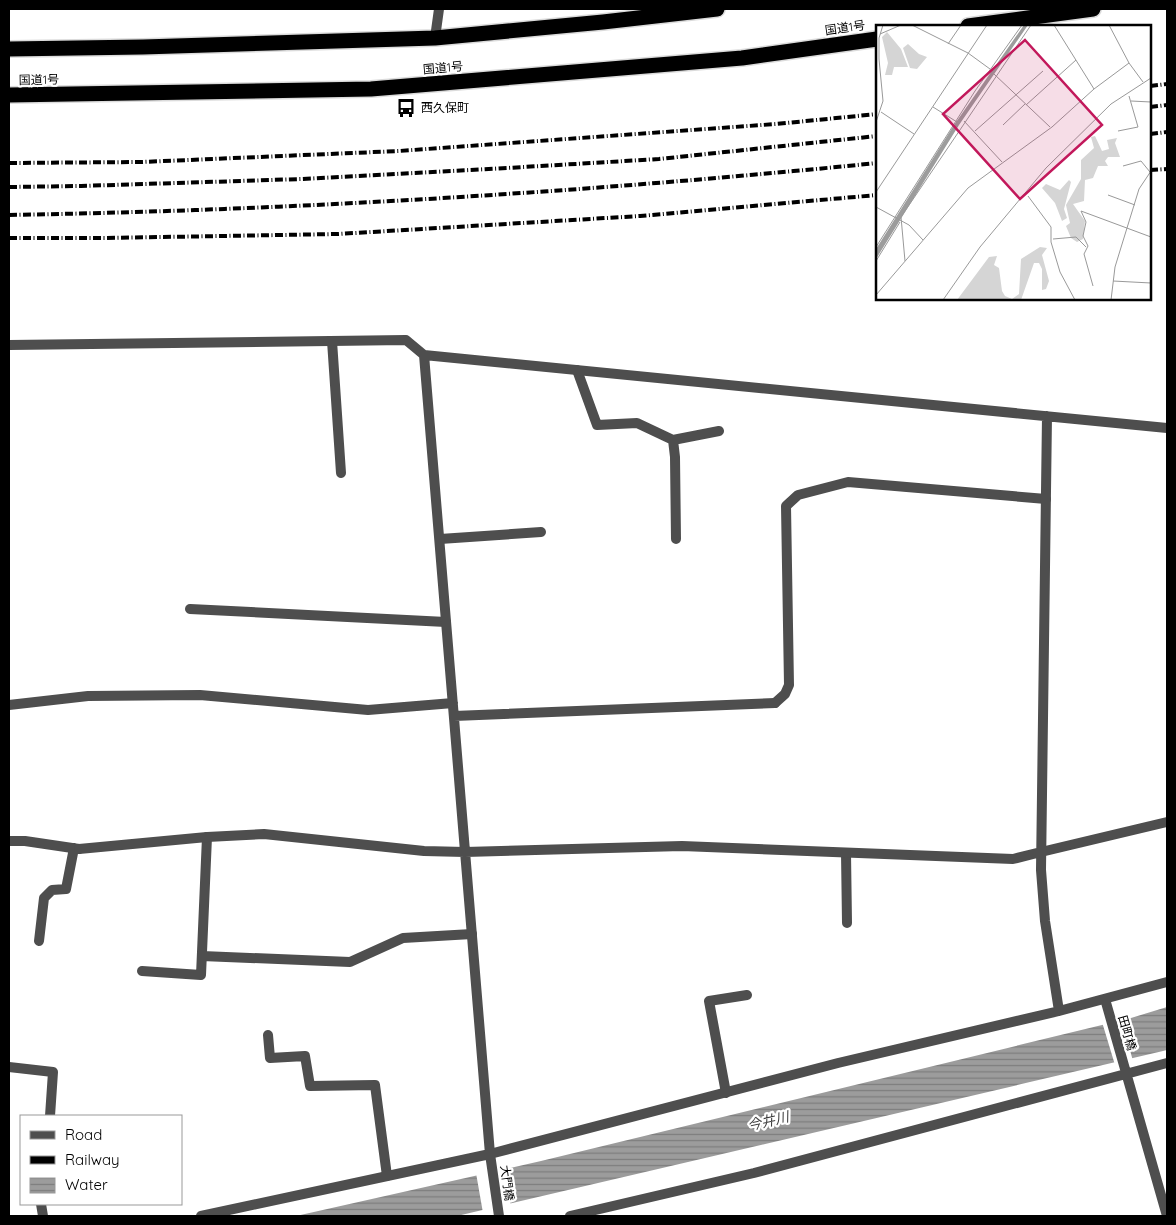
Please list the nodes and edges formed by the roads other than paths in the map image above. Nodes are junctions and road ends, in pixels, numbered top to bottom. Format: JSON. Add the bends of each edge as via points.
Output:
{"nodes":[{"id":1,"x":439,"y":9,"type":"edge"},
{"id":2,"x":718,"y":9,"type":"edge"},
{"id":3,"x":1094,"y":9,"type":"edge"},
{"id":4,"x":975,"y":25,"type":"edge"},
{"id":5,"x":435,"y":38,"type":"junction"},
{"id":6,"x":876,"y":39,"type":"edge"},
{"id":7,"x":9,"y":49,"type":"edge"},
{"id":8,"x":9,"y":95,"type":"edge"},
{"id":9,"x":332,"y":341,"type":"junction"},
{"id":10,"x":9,"y":345,"type":"edge"},
{"id":11,"x":424,"y":355,"type":"junction"},
{"id":12,"x":578,"y":370,"type":"junction"},
{"id":13,"x":1047,"y":416,"type":"junction"},
{"id":14,"x":1167,"y":428,"type":"edge"},
{"id":15,"x":718,"y":431,"type":"dead end"},
{"id":16,"x":673,"y":440,"type":"junction"},
{"id":17,"x":341,"y":473,"type":"dead end"},
{"id":18,"x":1046,"y":499,"type":"junction"},
{"id":19,"x":541,"y":532,"type":"dead end"},
{"id":20,"x":440,"y":539,"type":"junction"},
{"id":21,"x":676,"y":539,"type":"dead end"},
{"id":22,"x":190,"y":609,"type":"dead end"},
{"id":23,"x":446,"y":622,"type":"junction"},
{"id":24,"x":453,"y":703,"type":"junction"},
{"id":25,"x":9,"y":705,"type":"edge"},
{"id":26,"x":454,"y":716,"type":"junction"},
{"id":27,"x":1167,"y":822,"type":"edge"},
{"id":28,"x":207,"y":837,"type":"junction"},
{"id":29,"x":9,"y":841,"type":"edge"},
{"id":30,"x":76,"y":848,"type":"junction"},
{"id":31,"x":465,"y":852,"type":"junction"},
{"id":32,"x":1041,"y":852,"type":"junction"},
{"id":33,"x":846,"y":853,"type":"junction"},
{"id":34,"x":847,"y":923,"type":"dead end"},
{"id":35,"x":472,"y":934,"type":"junction"},
{"id":36,"x":39,"y":941,"type":"dead end"},
{"id":37,"x":202,"y":956,"type":"junction"},
{"id":38,"x":142,"y":971,"type":"dead end"},
{"id":39,"x":1167,"y":982,"type":"edge"},
{"id":40,"x":747,"y":995,"type":"dead end"},
{"id":41,"x":1105,"y":999,"type":"junction"},
{"id":42,"x":1059,"y":1011,"type":"junction"},
{"id":43,"x":268,"y":1035,"type":"dead end"},
{"id":44,"x":1167,"y":1063,"type":"edge"},
{"id":45,"x":9,"y":1068,"type":"edge"},
{"id":46,"x":1126,"y":1074,"type":"junction"},
{"id":47,"x":726,"y":1093,"type":"junction"},
{"id":48,"x":50,"y":1115,"type":"edge"},
{"id":49,"x":490,"y":1154,"type":"junction"},
{"id":50,"x":387,"y":1176,"type":"junction"},
{"id":51,"x":200,"y":1216,"type":"edge"},
{"id":52,"x":499,"y":1216,"type":"edge"},
{"id":53,"x":570,"y":1216,"type":"edge"},
{"id":54,"x":1167,"y":1216,"type":"edge"}],
"edges":[{"from":1,"to":5,"type":"street"},
{"from":2,"to":5,"type":"highway"},
{"from":3,"to":4,"type":"highway"},
{"from":5,"to":7,"type":"highway"},
{"from":6,"to":8,"type":"highway","name":"国道1号","via":[[742,58],[372,89]]},
{"from":9,"to":10,"type":"street"},
{"from":9,"to":11,"type":"street","via":[[406,340]]},
{"from":9,"to":17,"type":"street"},
{"from":11,"to":12,"type":"street"},
{"from":11,"to":20,"type":"street","name":"大門橋"},
{"from":12,"to":13,"type":"street"},
{"from":12,"to":16,"type":"street","via":[[597,424],[637,423]]},
{"from":13,"to":14,"type":"street"},
{"from":13,"to":18,"type":"street"},
{"from":15,"to":16,"type":"street"},
{"from":16,"to":21,"type":"street"},
{"from":18,"to":26,"type":"street","via":[[848,482],[798,495],[786,506],[789,685],[785,694],[774,703]]},
{"from":18,"to":32,"type":"street"},
{"from":19,"to":20,"type":"street"},
{"from":20,"to":23,"type":"street","name":"大門橋"},
{"from":22,"to":23,"type":"street"},
{"from":23,"to":24,"type":"street","name":"大門橋"},
{"from":24,"to":25,"type":"street","via":[[368,710],[200,695],[88,696]]},
{"from":24,"to":26,"type":"street","name":"大門橋"},
{"from":26,"to":31,"type":"street","name":"大門橋"},
{"from":27,"to":32,"type":"street"},
{"from":28,"to":30,"type":"street"},
{"from":28,"to":31,"type":"street","via":[[264,834],[424,851]]},
{"from":28,"to":37,"type":"street"},
{"from":29,"to":30,"type":"street"},
{"from":30,"to":36,"type":"street","via":[[66,889],[52,890],[44,898]]},
{"from":31,"to":33,"type":"street","via":[[682,846]]},
{"from":31,"to":35,"type":"street","name":"大門橋"},
{"from":32,"to":33,"type":"street","via":[[1013,859]]},
{"from":32,"to":42,"type":"street","via":[[1045,921]]},
{"from":33,"to":34,"type":"street"},
{"from":35,"to":37,"type":"street","via":[[403,938],[350,962]]},
{"from":35,"to":49,"type":"street","name":"大門橋"},
{"from":37,"to":38,"type":"street","via":[[201,975]]},
{"from":39,"to":41,"type":"street"},
{"from":40,"to":47,"type":"street","via":[[709,1001]]},
{"from":41,"to":42,"type":"street"},
{"from":41,"to":46,"type":"street","name":"田町橋"},
{"from":42,"to":47,"type":"street"},
{"from":43,"to":50,"type":"street","via":[[270,1058],[305,1056],[310,1086],[375,1085]]},
{"from":44,"to":46,"type":"street"},
{"from":45,"to":48,"type":"street","via":[[53,1072]]},
{"from":46,"to":53,"type":"street","via":[[754,1173]]},
{"from":46,"to":54,"type":"street","name":"田町橋"},
{"from":47,"to":49,"type":"street"},
{"from":49,"to":50,"type":"street"},
{"from":49,"to":52,"type":"street","name":"大門橋"},
{"from":50,"to":51,"type":"street"}]}
